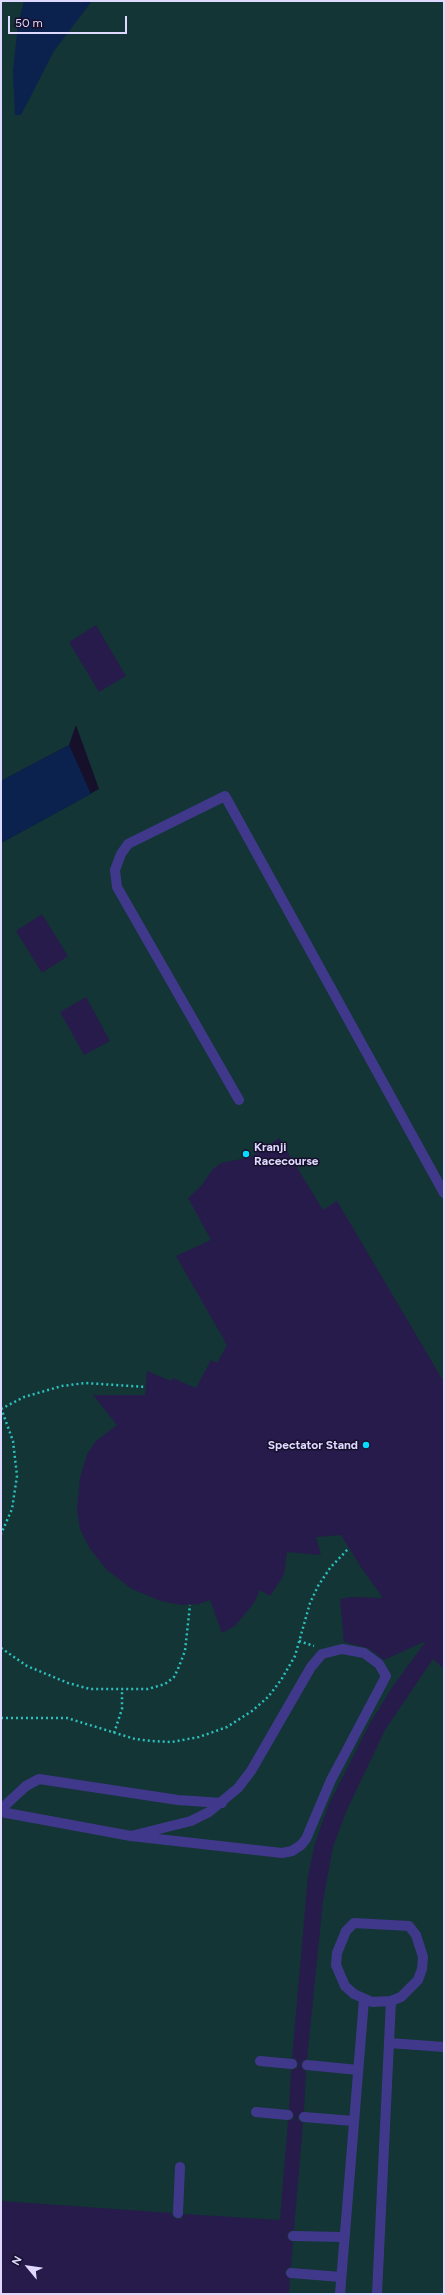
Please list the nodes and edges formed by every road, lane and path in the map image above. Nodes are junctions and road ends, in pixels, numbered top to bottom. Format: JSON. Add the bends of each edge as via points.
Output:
{"nodes":[{"id":1,"x":239,"y":1100,"type":"dead end"},
{"id":2,"x":444,"y":1193,"type":"edge"},
{"id":3,"x":146,"y":1387,"type":"dead end"},
{"id":4,"x":1,"y":1409,"type":"edge"},
{"id":5,"x":1,"y":1534,"type":"edge"},
{"id":6,"x":349,"y":1548,"type":"dead end"},
{"id":7,"x":190,"y":1605,"type":"dead end"},
{"id":8,"x":1,"y":1648,"type":"edge"},
{"id":9,"x":122,"y":1690,"type":"junction"},
{"id":10,"x":1,"y":1718,"type":"edge"},
{"id":11,"x":114,"y":1733,"type":"junction"},
{"id":12,"x":222,"y":1803,"type":"junction"},
{"id":13,"x":1,"y":1809,"type":"edge"},
{"id":14,"x":1,"y":1812,"type":"edge"},
{"id":15,"x":131,"y":1836,"type":"junction"},
{"id":16,"x":364,"y":2000,"type":"junction"},
{"id":17,"x":390,"y":2001,"type":"junction"},
{"id":18,"x":388,"y":2043,"type":"junction"},
{"id":19,"x":444,"y":2047,"type":"edge"},
{"id":20,"x":260,"y":2061,"type":"dead end"},
{"id":21,"x":292,"y":2064,"type":"dead end"},
{"id":22,"x":307,"y":2065,"type":"dead end"},
{"id":23,"x":358,"y":2070,"type":"junction"},
{"id":24,"x":256,"y":2112,"type":"dead end"},
{"id":25,"x":288,"y":2115,"type":"dead end"},
{"id":26,"x":304,"y":2117,"type":"dead end"},
{"id":27,"x":353,"y":2121,"type":"junction"},
{"id":28,"x":180,"y":2167,"type":"dead end"},
{"id":29,"x":178,"y":2213,"type":"dead end"},
{"id":30,"x":293,"y":2236,"type":"dead end"},
{"id":31,"x":343,"y":2237,"type":"junction"},
{"id":32,"x":290,"y":2273,"type":"dead end"},
{"id":33,"x":341,"y":2278,"type":"junction"},
{"id":34,"x":340,"y":2294,"type":"edge"},
{"id":35,"x":377,"y":2294,"type":"edge"}],
"edges":[{"from":1,"to":2,"type":"lane","via":[[117,887],[115,870],[128,844],[225,796]]},
{"from":3,"to":4,"type":"path","via":[[85,1383],[62,1386],[24,1397]]},
{"from":4,"to":5,"type":"path","via":[[13,1441],[17,1476],[12,1509]]},
{"from":6,"to":11,"type":"path","via":[[330,1568],[318,1586],[310,1603],[295,1656],[268,1697],[252,1711],[227,1727],[199,1737],[172,1742],[135,1739]]},
{"from":7,"to":9,"type":"path","via":[[185,1650],[174,1677],[165,1684],[148,1689]]},
{"from":8,"to":9,"type":"path","via":[[27,1666],[68,1684],[90,1689]]},
{"from":9,"to":11,"type":"path","via":[[122,1709]]},
{"from":10,"to":11,"type":"path","via":[[67,1718]]},
{"from":12,"to":13,"type":"lane","via":[[178,1800],[39,1780],[26,1786]]},
{"from":12,"to":15,"type":"lane","via":[[191,1821]]},
{"from":12,"to":15,"type":"lane","via":[[252,1771],[295,1693],[319,1657],[342,1649],[364,1653],[379,1664],[386,1676],[331,1780],[311,1830],[301,1845],[292,1851],[282,1853]]},
{"from":14,"to":15,"type":"lane"},
{"from":16,"to":17,"type":"lane"},
{"from":16,"to":17,"type":"lane","via":[[345,1986],[339,1976],[336,1953],[346,1931],[354,1923],[409,1926],[421,1946],[422,1969],[410,1990]]},
{"from":16,"to":23,"type":"lane"},
{"from":17,"to":18,"type":"lane"},
{"from":18,"to":19,"type":"lane"},
{"from":18,"to":35,"type":"lane"},
{"from":20,"to":21,"type":"lane"},
{"from":22,"to":23,"type":"lane"},
{"from":23,"to":27,"type":"lane"},
{"from":24,"to":25,"type":"lane"},
{"from":26,"to":27,"type":"lane"},
{"from":27,"to":31,"type":"lane"},
{"from":28,"to":29,"type":"lane"},
{"from":30,"to":31,"type":"lane"},
{"from":31,"to":33,"type":"lane"},
{"from":32,"to":33,"type":"lane"},
{"from":33,"to":34,"type":"lane"}]}
